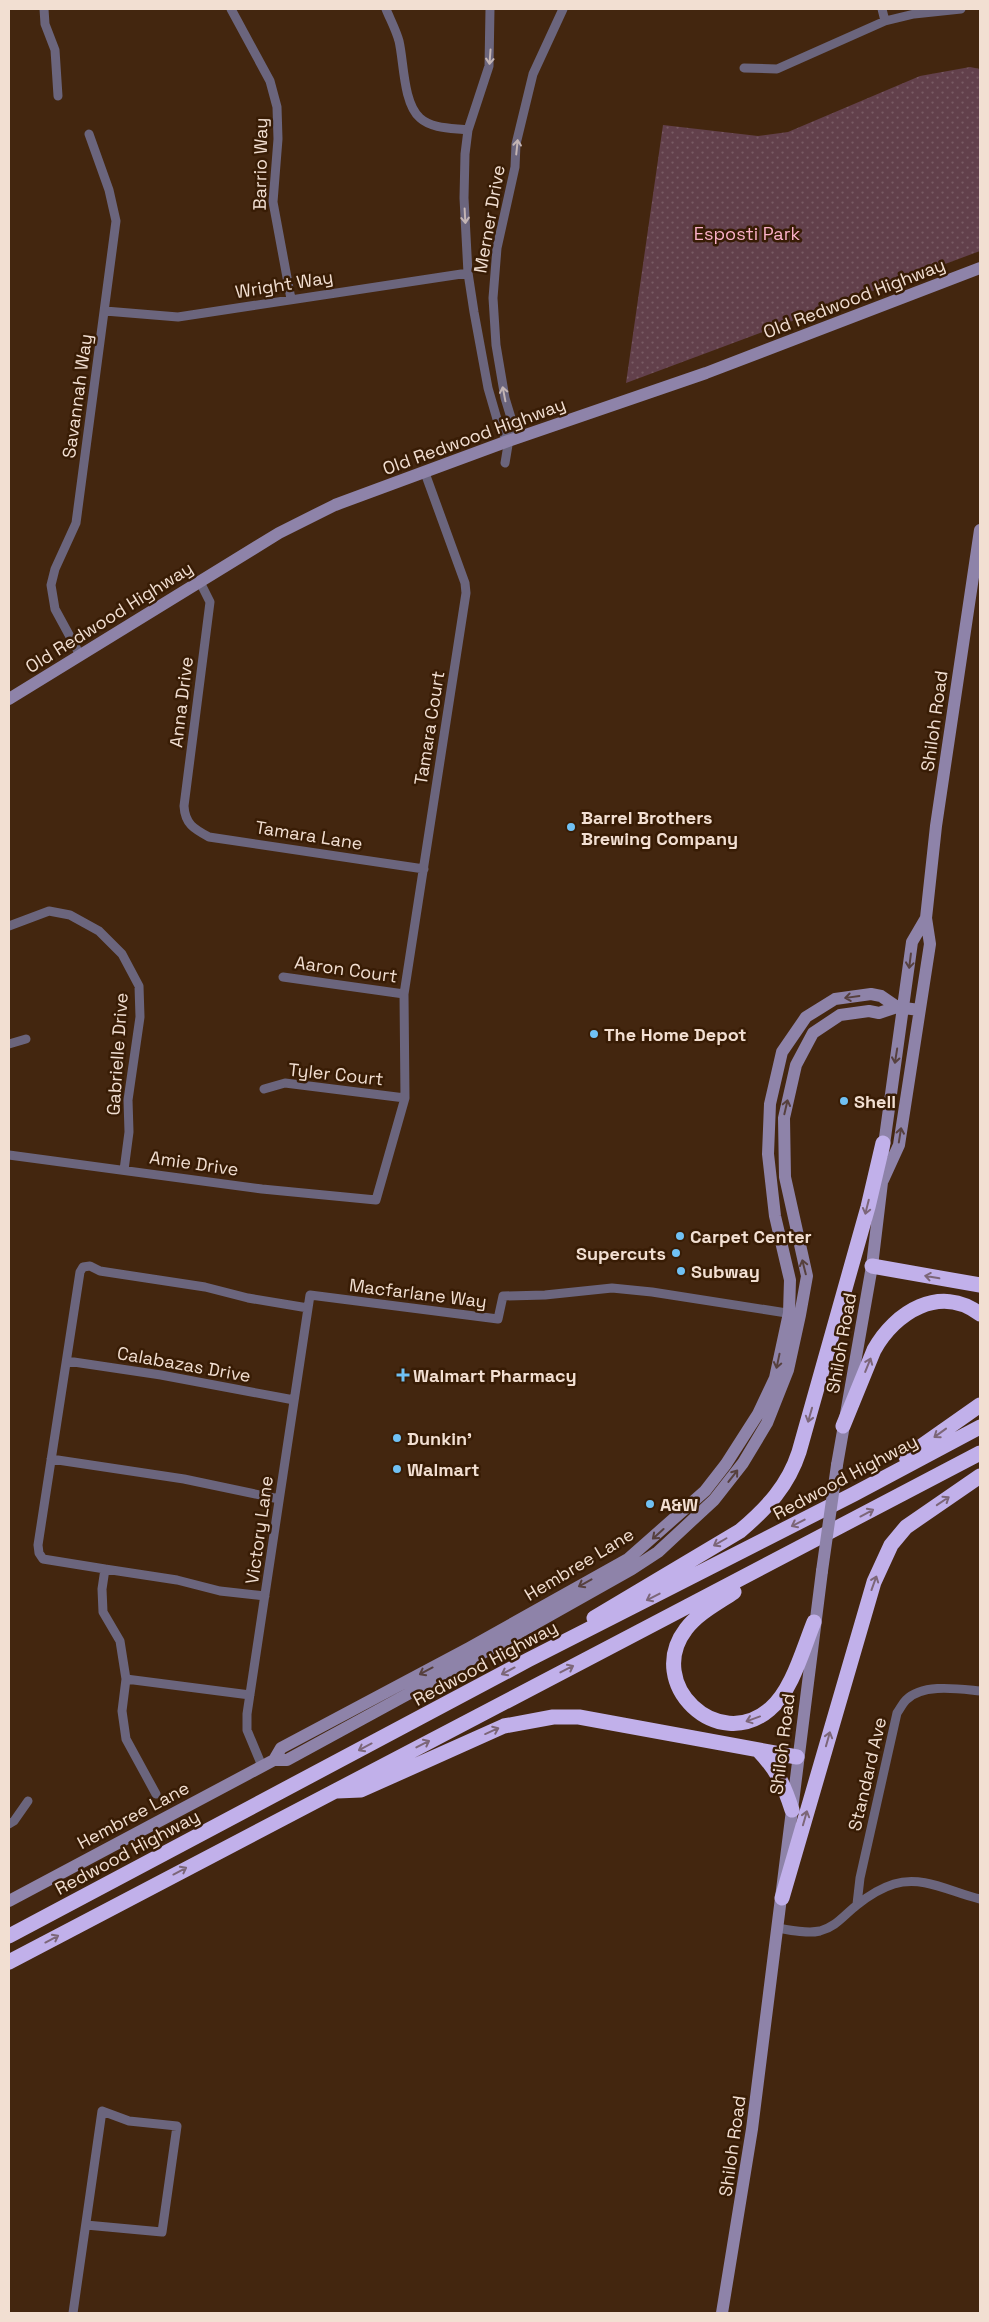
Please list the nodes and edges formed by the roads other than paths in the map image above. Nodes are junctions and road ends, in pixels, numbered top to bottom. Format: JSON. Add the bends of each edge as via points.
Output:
{"nodes":[{"id":1,"x":44,"y":9,"type":"edge"},
{"id":2,"x":231,"y":9,"type":"edge"},
{"id":3,"x":386,"y":9,"type":"edge"},
{"id":4,"x":490,"y":9,"type":"edge"},
{"id":5,"x":563,"y":9,"type":"edge"},
{"id":6,"x":882,"y":9,"type":"edge"},
{"id":7,"x":962,"y":9,"type":"edge"},
{"id":8,"x":884,"y":21,"type":"junction"},
{"id":9,"x":744,"y":68,"type":"dead end"},
{"id":10,"x":58,"y":96,"type":"dead end"},
{"id":11,"x":468,"y":130,"type":"junction"},
{"id":12,"x":89,"y":134,"type":"dead end"},
{"id":13,"x":980,"y":268,"type":"edge"},
{"id":14,"x":468,"y":273,"type":"junction"},
{"id":15,"x":291,"y":299,"type":"junction"},
{"id":16,"x":105,"y":311,"type":"junction"},
{"id":17,"x":508,"y":440,"type":"junction"},
{"id":18,"x":506,"y":463,"type":"dead end"},
{"id":19,"x":425,"y":473,"type":"junction"},
{"id":20,"x":980,"y":530,"type":"edge"},
{"id":21,"x":200,"y":582,"type":"junction"},
{"id":22,"x":80,"y":655,"type":"junction"},
{"id":23,"x":9,"y":699,"type":"edge"},
{"id":24,"x":191,"y":827,"type":"joint"},
{"id":25,"x":424,"y":869,"type":"junction"},
{"id":26,"x":926,"y":918,"type":"junction"},
{"id":27,"x":9,"y":926,"type":"edge"},
{"id":28,"x":283,"y":977,"type":"dead end"},
{"id":29,"x":404,"y":994,"type":"junction"},
{"id":30,"x":901,"y":1007,"type":"junction"},
{"id":31,"x":919,"y":1010,"type":"junction"},
{"id":32,"x":26,"y":1039,"type":"dead end"},
{"id":33,"x":9,"y":1044,"type":"edge"},
{"id":34,"x":264,"y":1089,"type":"dead end"},
{"id":35,"x":405,"y":1098,"type":"junction"},
{"id":36,"x":883,"y":1143,"type":"junction"},
{"id":37,"x":768,"y":1154,"type":"junction"},
{"id":38,"x":9,"y":1155,"type":"edge"},
{"id":39,"x":124,"y":1170,"type":"junction"},
{"id":40,"x":883,"y":1180,"type":"junction"},
{"id":41,"x":376,"y":1200,"type":"joint"},
{"id":42,"x":793,"y":1221,"type":"junction"},
{"id":43,"x":872,"y":1266,"type":"junction"},
{"id":44,"x":980,"y":1285,"type":"edge"},
{"id":45,"x":310,"y":1295,"type":"joint"},
{"id":46,"x":308,"y":1308,"type":"junction"},
{"id":47,"x":794,"y":1314,"type":"junction"},
{"id":48,"x":980,"y":1314,"type":"edge"},
{"id":49,"x":67,"y":1361,"type":"junction"},
{"id":50,"x":294,"y":1400,"type":"junction"},
{"id":51,"x":980,"y":1405,"type":"edge"},
{"id":52,"x":843,"y":1426,"type":"junction"},
{"id":53,"x":980,"y":1427,"type":"edge"},
{"id":54,"x":980,"y":1453,"type":"edge"},
{"id":55,"x":51,"y":1458,"type":"junction"},
{"id":56,"x":980,"y":1476,"type":"edge"},
{"id":57,"x":854,"y":1494,"type":"junction"},
{"id":58,"x":279,"y":1499,"type":"junction"},
{"id":59,"x":797,"y":1550,"type":"junction"},
{"id":60,"x":105,"y":1569,"type":"junction"},
{"id":61,"x":265,"y":1596,"type":"junction"},
{"id":62,"x":814,"y":1622,"type":"junction"},
{"id":63,"x":528,"y":1660,"type":"junction"},
{"id":64,"x":126,"y":1679,"type":"junction"},
{"id":65,"x":980,"y":1692,"type":"edge"},
{"id":66,"x":250,"y":1695,"type":"junction"},
{"id":67,"x":758,"y":1751,"type":"junction"},
{"id":68,"x":798,"y":1757,"type":"junction"},
{"id":69,"x":262,"y":1766,"type":"junction"},
{"id":70,"x":333,"y":1791,"type":"junction"},
{"id":71,"x":156,"y":1794,"type":"dead end"},
{"id":72,"x":28,"y":1801,"type":"dead end"},
{"id":73,"x":792,"y":1810,"type":"junction"},
{"id":74,"x":9,"y":1824,"type":"edge"},
{"id":75,"x":782,"y":1898,"type":"junction"},
{"id":76,"x":980,"y":1898,"type":"edge"},
{"id":77,"x":9,"y":1901,"type":"edge"},
{"id":78,"x":857,"y":1904,"type":"junction"},
{"id":79,"x":777,"y":1928,"type":"junction"},
{"id":80,"x":9,"y":1936,"type":"edge"},
{"id":81,"x":9,"y":1962,"type":"edge"},
{"id":82,"x":86,"y":2225,"type":"junction"},
{"id":83,"x":73,"y":2313,"type":"edge"},
{"id":84,"x":722,"y":2313,"type":"edge"}],
"edges":[{"from":1,"to":10,"type":"street","via":[[45,24],[55,50]]},
{"from":2,"to":15,"type":"street","name":"Barrio Way","via":[[270,81],[277,107],[278,139],[272,202]]},
{"from":3,"to":11,"type":"street","via":[[398,40],[413,109],[430,123]]},
{"from":4,"to":11,"type":"street","name":"Merner Drive","one_way":true,"via":[[489,66]]},
{"from":17,"to":5,"type":"street","name":"Merner Drive","one_way":true,"via":[[512,421],[502,381],[493,298],[497,248],[533,74]]},
{"from":6,"to":8,"type":"street"},
{"from":7,"to":8,"type":"street"},
{"from":8,"to":9,"type":"street","via":[[777,69]]},
{"from":11,"to":14,"type":"street","name":"Merner Drive","one_way":true,"via":[[464,183]]},
{"from":12,"to":16,"type":"street","name":"Savannah Way","via":[[109,190],[116,222]]},
{"from":13,"to":17,"type":"main road","name":"Old Redwood Highway","via":[[706,373]]},
{"from":14,"to":15,"type":"street","name":"Wright Way"},
{"from":14,"to":17,"type":"street","name":"Merner Drive","via":[[488,388],[499,426]]},
{"from":15,"to":16,"type":"street","name":"Wright Way","via":[[178,317]]},
{"from":16,"to":22,"type":"street","name":"Savannah Way","via":[[76,523],[51,584],[55,609]]},
{"from":17,"to":18,"type":"street","name":"Merner Drive"},
{"from":17,"to":19,"type":"main road","name":"Old Redwood Highway"},
{"from":19,"to":21,"type":"main road","name":"Old Redwood Highway","via":[[321,512],[279,533]]},
{"from":19,"to":25,"type":"street","name":"Tamara Court","via":[[466,593]]},
{"from":20,"to":26,"type":"main road","name":"Shiloh Road"},
{"from":21,"to":22,"type":"main road","name":"Old Redwood Highway"},
{"from":21,"to":24,"type":"street","name":"Anna Drive","via":[[210,602],[184,806]]},
{"from":22,"to":23,"type":"main road","name":"Old Redwood Highway"},
{"from":24,"to":25,"type":"street","name":"Tamara Lane","via":[[209,837]]},
{"from":25,"to":29,"type":"street","name":"Tamara Court"},
{"from":26,"to":30,"type":"main road","name":"Shiloh Road","one_way":true,"via":[[912,942]]},
{"from":26,"to":31,"type":"main road","name":"Shiloh Road","via":[[930,944]]},
{"from":27,"to":39,"type":"street","name":"Gabrielle Drive","via":[[48,911],[70,915],[99,931],[122,954],[139,986],[140,1017],[128,1100],[129,1132]]},
{"from":28,"to":29,"type":"street","name":"Aaron Court"},
{"from":29,"to":35,"type":"street","name":"Tamara Court"},
{"from":30,"to":31,"type":"main road","name":"Hembree Lane"},
{"from":30,"to":36,"type":"main road","name":"Shiloh Road","one_way":true},
{"from":30,"to":37,"type":"main road","name":"Hembree Lane","one_way":true,"via":[[871,994],[835,999],[806,1017],[782,1052],[770,1104]]},
{"from":42,"to":30,"type":"main road","name":"Hembree Lane","one_way":true,"via":[[785,1177],[784,1118],[796,1065],[804,1046],[813,1032],[840,1015],[868,1011],[879,1013]]},
{"from":40,"to":31,"type":"main road","name":"Shiloh Road","one_way":true,"via":[[899,1145]]},
{"from":32,"to":33,"type":"street"},
{"from":34,"to":35,"type":"street","name":"Tyler Court","via":[[285,1082]]},
{"from":35,"to":41,"type":"street","name":"Tamara Court"},
{"from":36,"to":40,"type":"main road","name":"Shiloh Road"},
{"from":36,"to":63,"type":"highway","one_way":true,"via":[[800,1452],[779,1493],[740,1531],[618,1602]]},
{"from":37,"to":42,"type":"main road","via":[[776,1168],[781,1210]]},
{"from":37,"to":47,"type":"main road","name":"Hembree Lane","via":[[774,1216],[790,1280]]},
{"from":38,"to":39,"type":"street","name":"Amie Drive"},
{"from":39,"to":41,"type":"street","name":"Amie Drive","via":[[262,1189]]},
{"from":40,"to":43,"type":"main road","name":"Shiloh Road"},
{"from":47,"to":42,"type":"main road","name":"Hembree Lane","one_way":true,"via":[[807,1276]]},
{"from":44,"to":43,"type":"highway","one_way":true},
{"from":43,"to":52,"type":"main road","name":"Shiloh Road"},
{"from":45,"to":46,"type":"street","name":"Victory Lane"},
{"from":45,"to":47,"type":"street","name":"Macfarlane Way","via":[[498,1319],[503,1296],[612,1288]]},
{"from":46,"to":49,"type":"street","via":[[83,1267],[78,1278]]},
{"from":46,"to":50,"type":"street","name":"Victory Lane"},
{"from":47,"to":69,"type":"main road","name":"Hembree Lane","via":[[788,1370],[767,1424],[714,1500],[658,1552],[287,1760],[274,1760]]},
{"from":52,"to":48,"type":"highway","one_way":true,"via":[[880,1338],[896,1321],[923,1304],[934,1302],[955,1302]]},
{"from":49,"to":50,"type":"street","name":"Calabazas Drive","via":[[161,1374]]},
{"from":49,"to":55,"type":"street"},
{"from":50,"to":58,"type":"street","name":"Victory Lane"},
{"from":51,"to":57,"type":"highway","one_way":true},
{"from":52,"to":62,"type":"main road","name":"Shiloh Road","bridge":true},
{"from":53,"to":57,"type":"highway","name":"Redwood Highway"},
{"from":59,"to":54,"type":"highway","one_way":true},
{"from":55,"to":58,"type":"street","via":[[184,1479]]},
{"from":55,"to":60,"type":"street","via":[[39,1553],[43,1559]]},
{"from":75,"to":56,"type":"highway","one_way":true,"via":[[874,1582],[891,1544],[906,1526]]},
{"from":57,"to":63,"type":"highway","name":"Redwood Highway","one_way":true},
{"from":58,"to":61,"type":"street","name":"Victory Lane"},
{"from":62,"to":59,"type":"highway","one_way":true,"via":[[780,1699],[759,1717],[737,1723],[710,1718],[689,1705],[678,1687],[675,1652],[686,1629],[701,1614]]},
{"from":70,"to":59,"type":"highway","one_way":true},
{"from":60,"to":61,"type":"street","via":[[177,1580],[220,1591]]},
{"from":60,"to":64,"type":"street","via":[[103,1612],[120,1640]]},
{"from":61,"to":66,"type":"street","name":"Victory Lane"},
{"from":62,"to":68,"type":"main road","name":"Shiloh Road"},
{"from":63,"to":80,"type":"highway","name":"Redwood Highway","one_way":true},
{"from":64,"to":66,"type":"street"},
{"from":64,"to":71,"type":"street","via":[[122,1711],[126,1740]]},
{"from":65,"to":78,"type":"street","name":"Standard Ave","via":[[956,1689],[921,1691],[907,1699],[897,1713]]},
{"from":66,"to":69,"type":"street","name":"Victory Lane","via":[[247,1730]]},
{"from":67,"to":68,"type":"highway"},
{"from":70,"to":67,"type":"highway","one_way":true,"via":[[362,1790],[504,1726],[553,1717],[579,1717]]},
{"from":67,"to":73,"type":"highway","via":[[783,1782]]},
{"from":68,"to":73,"type":"main road","name":"Shiloh Road"},
{"from":69,"to":77,"type":"main road","name":"Hembree Lane"},
{"from":81,"to":70,"type":"highway","one_way":true},
{"from":72,"to":74,"type":"street"},
{"from":73,"to":75,"type":"main road","name":"Shiloh Road"},
{"from":75,"to":79,"type":"main road","name":"Shiloh Road"},
{"from":76,"to":78,"type":"street","via":[[913,1881],[894,1884]]},
{"from":78,"to":79,"type":"street","via":[[834,1926],[820,1931]]},
{"from":79,"to":84,"type":"main road","name":"Shiloh Road","via":[[745,2180]]},
{"from":82,"to":82,"type":"street","via":[[102,2111],[129,2120],[177,2126],[162,2232]]},
{"from":82,"to":83,"type":"street"}]}
